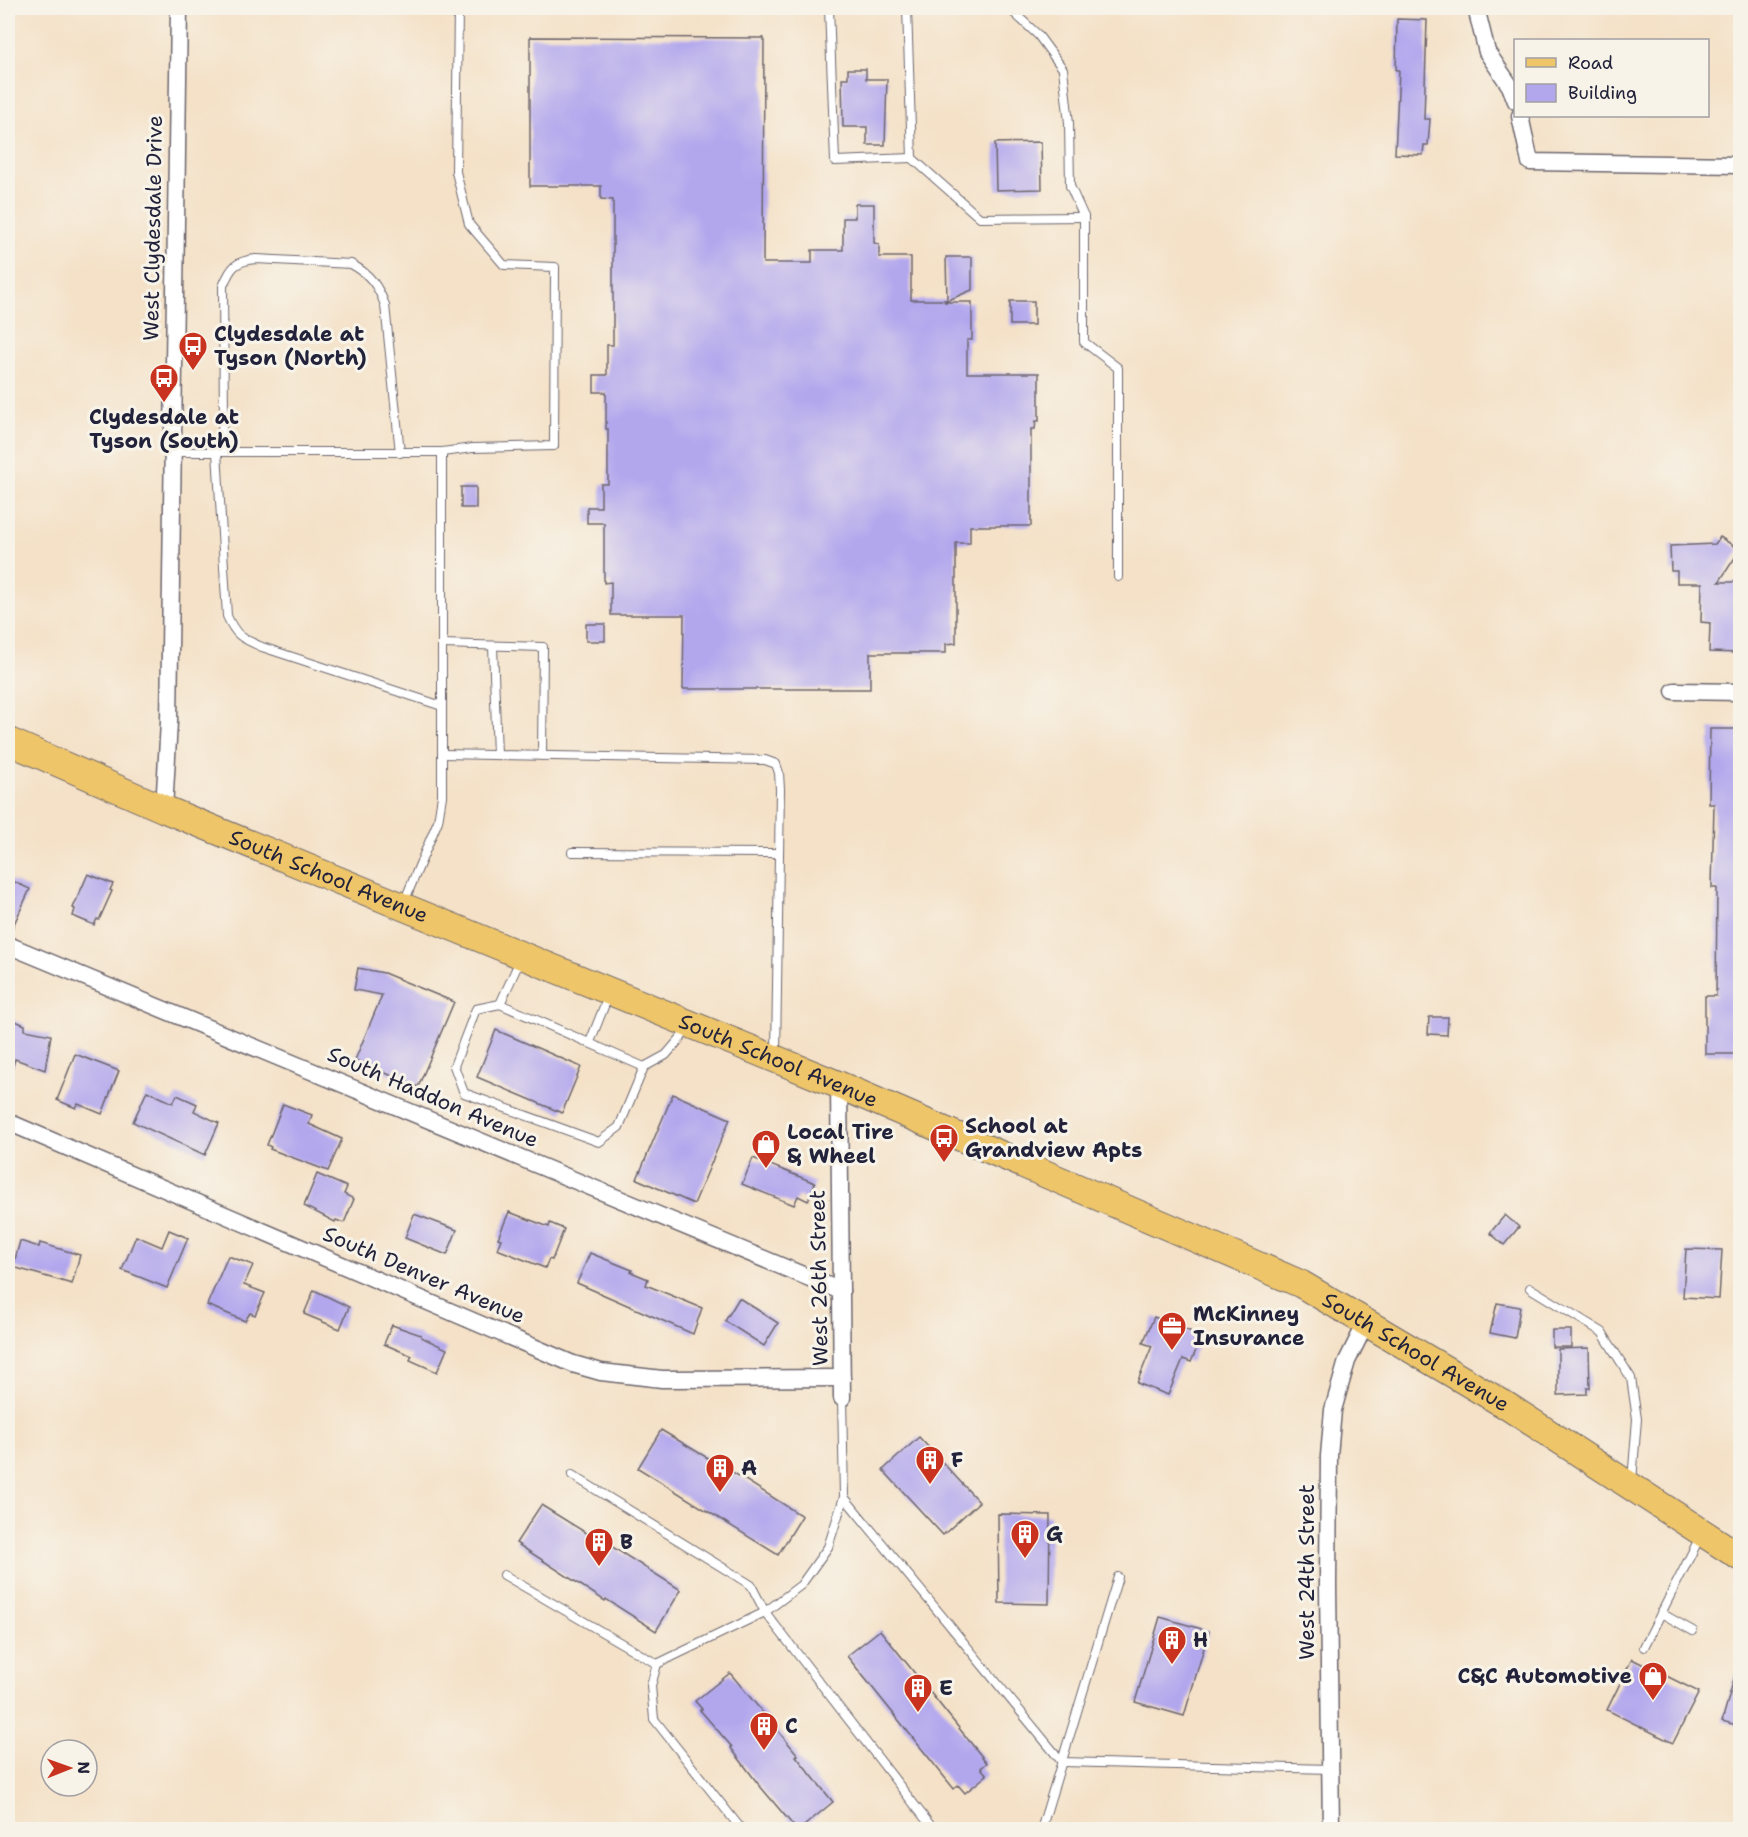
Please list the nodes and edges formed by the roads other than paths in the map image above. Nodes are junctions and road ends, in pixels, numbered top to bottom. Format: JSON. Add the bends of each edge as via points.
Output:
{"nodes":[{"id":1,"x":179,"y":8,"type":"edge"},
{"id":2,"x":458,"y":8,"type":"edge"},
{"id":3,"x":829,"y":8,"type":"edge"},
{"id":4,"x":907,"y":8,"type":"edge"},
{"id":5,"x":1004,"y":8,"type":"edge"},
{"id":6,"x":1476,"y":8,"type":"edge"},
{"id":7,"x":1514,"y":98,"type":"edge"},
{"id":8,"x":1521,"y":117,"type":"edge"},
{"id":9,"x":912,"y":158,"type":"junction"},
{"id":10,"x":1740,"y":165,"type":"edge"},
{"id":11,"x":1084,"y":217,"type":"junction"},
{"id":12,"x":173,"y":452,"type":"junction"},
{"id":13,"x":217,"y":452,"type":"junction"},
{"id":14,"x":400,"y":453,"type":"junction"},
{"id":15,"x":442,"y":453,"type":"junction"},
{"id":16,"x":1118,"y":577,"type":"dead end"},
{"id":17,"x":442,"y":644,"type":"junction"},
{"id":18,"x":493,"y":646,"type":"junction"},
{"id":19,"x":1674,"y":691,"type":"dead end"},
{"id":20,"x":1740,"y":692,"type":"edge"},
{"id":21,"x":442,"y":706,"type":"junction"},
{"id":22,"x":8,"y":741,"type":"edge"},
{"id":23,"x":442,"y":754,"type":"junction"},
{"id":24,"x":497,"y":755,"type":"junction"},
{"id":25,"x":542,"y":756,"type":"junction"},
{"id":26,"x":164,"y":809,"type":"junction"},
{"id":27,"x":572,"y":852,"type":"dead end"},
{"id":28,"x":779,"y":853,"type":"junction"},
{"id":29,"x":402,"y":906,"type":"junction"},
{"id":30,"x":8,"y":945,"type":"edge"},
{"id":31,"x":522,"y":955,"type":"junction"},
{"id":32,"x":610,"y":991,"type":"junction"},
{"id":33,"x":500,"y":1004,"type":"junction"},
{"id":34,"x":692,"y":1025,"type":"junction"},
{"id":35,"x":590,"y":1042,"type":"junction"},
{"id":36,"x":776,"y":1059,"type":"junction"},
{"id":37,"x":644,"y":1067,"type":"junction"},
{"id":38,"x":839,"y":1085,"type":"junction"},
{"id":39,"x":8,"y":1122,"type":"edge"},
{"id":40,"x":1530,"y":1288,"type":"dead end"},
{"id":41,"x":841,"y":1291,"type":"junction"},
{"id":42,"x":1367,"y":1321,"type":"junction"},
{"id":43,"x":842,"y":1378,"type":"junction"},
{"id":44,"x":842,"y":1398,"type":"joint"},
{"id":45,"x":572,"y":1475,"type":"dead end"},
{"id":46,"x":1631,"y":1486,"type":"junction"},
{"id":47,"x":844,"y":1497,"type":"junction"},
{"id":48,"x":1703,"y":1532,"type":"junction"},
{"id":49,"x":1740,"y":1557,"type":"edge"},
{"id":50,"x":504,"y":1575,"type":"dead end"},
{"id":51,"x":1118,"y":1576,"type":"dead end"},
{"id":52,"x":765,"y":1612,"type":"junction"},
{"id":53,"x":1661,"y":1613,"type":"junction"},
{"id":54,"x":1693,"y":1631,"type":"dead end"},
{"id":55,"x":1644,"y":1647,"type":"dead end"},
{"id":56,"x":657,"y":1664,"type":"junction"},
{"id":57,"x":1062,"y":1762,"type":"junction"},
{"id":58,"x":1332,"y":1769,"type":"junction"},
{"id":59,"x":742,"y":1830,"type":"edge"},
{"id":60,"x":934,"y":1830,"type":"edge"},
{"id":61,"x":1041,"y":1830,"type":"edge"},
{"id":62,"x":1331,"y":1830,"type":"edge"}],
"edges":[{"from":1,"to":12,"type":"street","name":"West Clydesdale Drive"},
{"from":2,"to":15,"type":"lane","via":[[456,172],[470,224],[504,265],[555,267],[554,446],[473,448]]},
{"from":3,"to":9,"type":"lane","via":[[835,161]]},
{"from":4,"to":9,"type":"lane"},
{"from":5,"to":11,"type":"lane","via":[[1038,35],[1063,69],[1070,186]]},
{"from":6,"to":7,"type":"street","via":[[1487,52]]},
{"from":8,"to":10,"type":"street","via":[[1530,162]]},
{"from":9,"to":11,"type":"lane","via":[[980,218]]},
{"from":11,"to":16,"type":"lane","via":[[1084,342],[1118,368]]},
{"from":12,"to":13,"type":"lane"},
{"from":12,"to":26,"type":"street","name":"West Clydesdale Drive"},
{"from":13,"to":14,"type":"lane"},
{"from":13,"to":14,"type":"lane","via":[[224,419],[224,286],[231,269],[242,260],[255,259],[351,264],[365,271],[379,288],[385,305]]},
{"from":13,"to":21,"type":"lane","via":[[227,616],[234,631],[262,647]]},
{"from":14,"to":15,"type":"lane"},
{"from":15,"to":17,"type":"lane"},
{"from":17,"to":18,"type":"lane"},
{"from":17,"to":21,"type":"lane"},
{"from":18,"to":24,"type":"lane"},
{"from":18,"to":25,"type":"lane","via":[[543,647]]},
{"from":19,"to":20,"type":"street"},
{"from":21,"to":23,"type":"lane"},
{"from":22,"to":26,"type":"main road","name":"South School Avenue"},
{"from":23,"to":24,"type":"lane"},
{"from":23,"to":29,"type":"lane","via":[[438,821]]},
{"from":24,"to":25,"type":"lane"},
{"from":25,"to":28,"type":"lane","via":[[772,761],[780,773]]},
{"from":26,"to":29,"type":"main road","name":"South School Avenue"},
{"from":27,"to":28,"type":"lane"},
{"from":28,"to":36,"type":"lane"},
{"from":29,"to":31,"type":"main road","name":"South School Avenue"},
{"from":30,"to":41,"type":"street","name":"South Haddon Avenue"},
{"from":31,"to":32,"type":"main road","name":"South School Avenue"},
{"from":31,"to":33,"type":"lane"},
{"from":32,"to":34,"type":"main road","name":"South School Avenue"},
{"from":32,"to":35,"type":"lane"},
{"from":33,"to":35,"type":"lane"},
{"from":33,"to":37,"type":"lane","via":[[476,1008],[454,1066],[464,1093],[599,1142],[619,1128]]},
{"from":34,"to":36,"type":"main road","name":"South School Avenue"},
{"from":34,"to":37,"type":"lane","via":[[666,1055]]},
{"from":35,"to":37,"type":"lane"},
{"from":36,"to":38,"type":"main road","name":"South School Avenue"},
{"from":38,"to":41,"type":"street","name":"West 26th Street"},
{"from":38,"to":42,"type":"main road","name":"South School Avenue","via":[[1301,1284]]},
{"from":39,"to":43,"type":"street","name":"South Denver Avenue","via":[[573,1364],[601,1372],[662,1379]]},
{"from":40,"to":46,"type":"lane","via":[[1602,1332],[1631,1377],[1637,1419]]},
{"from":41,"to":43,"type":"street","name":"West 26th Street"},
{"from":42,"to":46,"type":"main road","name":"South School Avenue"},
{"from":42,"to":58,"type":"street","name":"West 24th Street","via":[[1347,1362],[1334,1410],[1329,1456]]},
{"from":43,"to":44,"type":"street","name":"West 26th Street"},
{"from":44,"to":47,"type":"lane"},
{"from":45,"to":52,"type":"lane","via":[[751,1585]]},
{"from":46,"to":48,"type":"main road","name":"South School Avenue"},
{"from":47,"to":52,"type":"lane","via":[[828,1547],[801,1585]]},
{"from":47,"to":57,"type":"lane"},
{"from":48,"to":49,"type":"main road","name":"South School Avenue"},
{"from":48,"to":53,"type":"lane"},
{"from":50,"to":56,"type":"lane"},
{"from":51,"to":57,"type":"lane"},
{"from":52,"to":56,"type":"lane"},
{"from":52,"to":60,"type":"lane"},
{"from":53,"to":54,"type":"lane"},
{"from":53,"to":55,"type":"lane"},
{"from":56,"to":59,"type":"lane","via":[[651,1686],[654,1719]]},
{"from":57,"to":58,"type":"lane"},
{"from":57,"to":61,"type":"lane"},
{"from":58,"to":62,"type":"street","name":"West 24th Street"}]}
